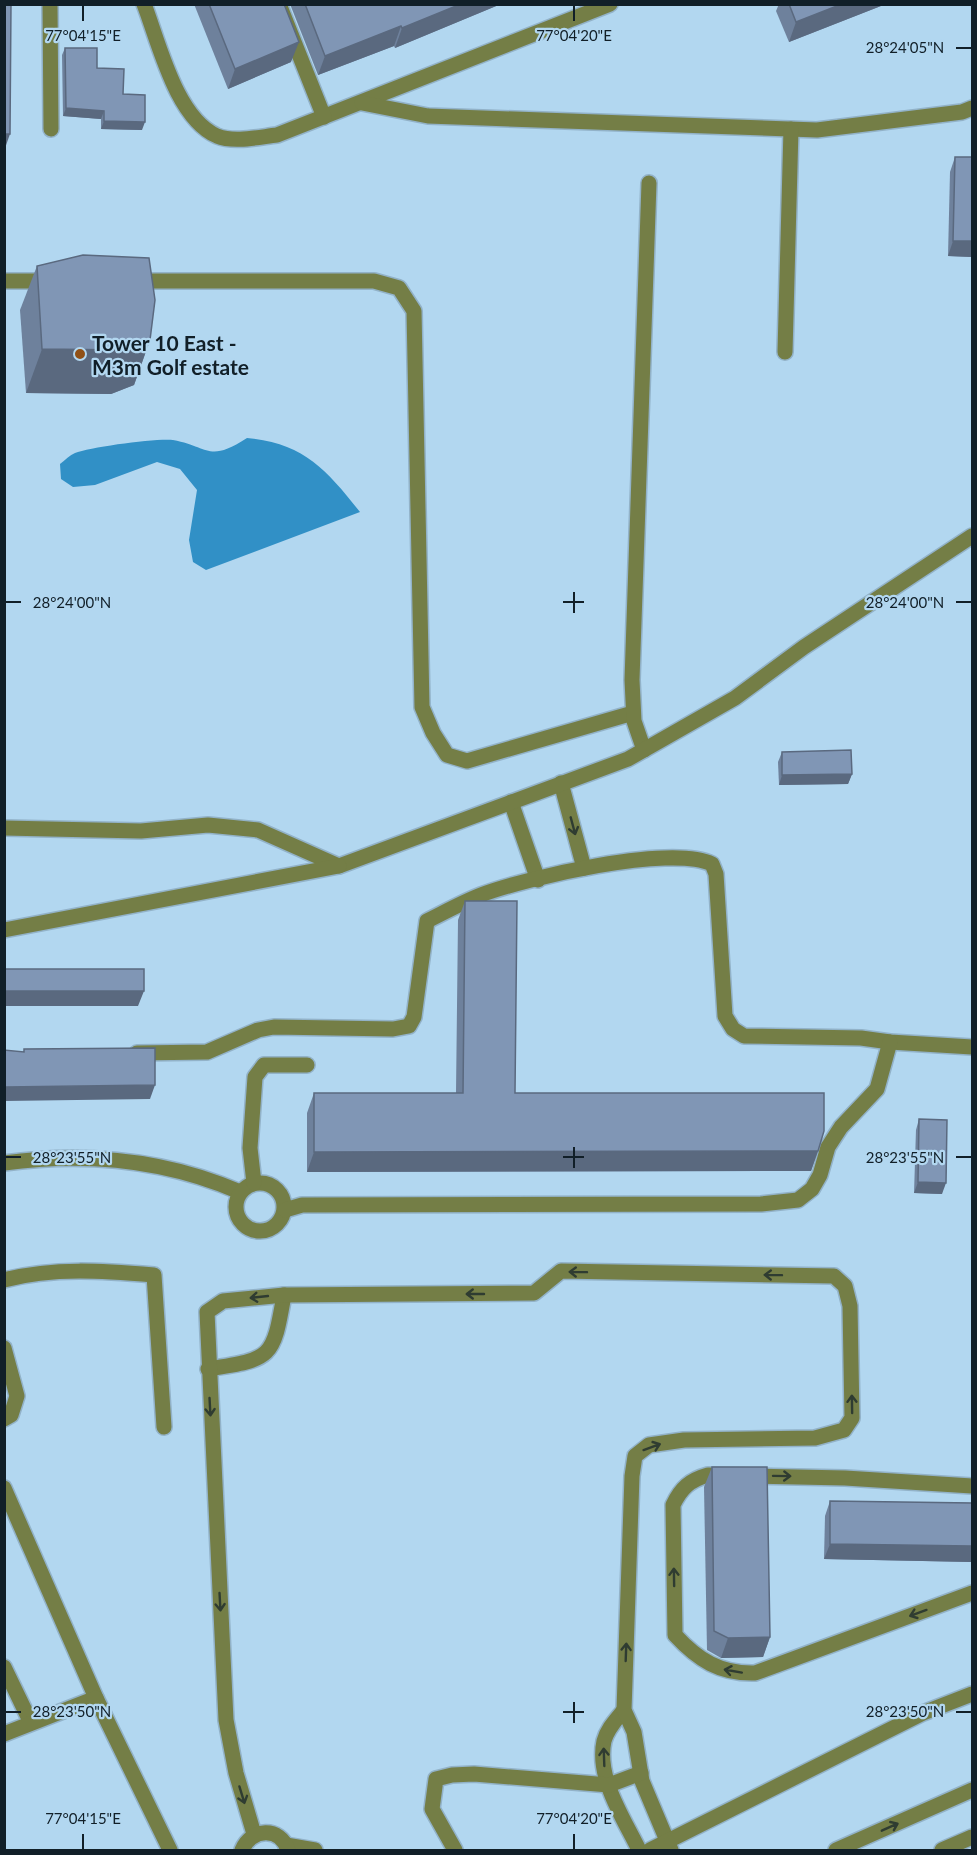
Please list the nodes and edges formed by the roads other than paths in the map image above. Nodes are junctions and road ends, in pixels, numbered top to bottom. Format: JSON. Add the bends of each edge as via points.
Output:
{"nodes":[{"id":1,"x":50,"y":4,"type":"edge"},
{"id":2,"x":144,"y":4,"type":"edge"},
{"id":3,"x":279,"y":4,"type":"edge"},
{"id":4,"x":610,"y":4,"type":"edge"},
{"id":5,"x":362,"y":103,"type":"junction"},
{"id":6,"x":972,"y":108,"type":"edge"},
{"id":7,"x":324,"y":117,"type":"junction"},
{"id":8,"x":51,"y":129,"type":"dead end"},
{"id":9,"x":791,"y":129,"type":"junction"},
{"id":10,"x":649,"y":183,"type":"dead end"},
{"id":11,"x":4,"y":281,"type":"edge"},
{"id":12,"x":64,"y":281,"type":"edge"},
{"id":13,"x":112,"y":281,"type":"edge"},
{"id":14,"x":785,"y":351,"type":"dead end"},
{"id":15,"x":972,"y":536,"type":"edge"},
{"id":16,"x":633,"y":713,"type":"junction"},
{"id":17,"x":644,"y":750,"type":"junction"},
{"id":18,"x":561,"y":783,"type":"junction"},
{"id":19,"x":511,"y":802,"type":"junction"},
{"id":20,"x":4,"y":828,"type":"edge"},
{"id":21,"x":339,"y":866,"type":"junction"},
{"id":22,"x":584,"y":868,"type":"junction"},
{"id":23,"x":538,"y":880,"type":"junction"},
{"id":24,"x":4,"y":930,"type":"edge"},
{"id":25,"x":890,"y":1042,"type":"junction"},
{"id":26,"x":972,"y":1047,"type":"edge"},
{"id":27,"x":124,"y":1053,"type":"edge"},
{"id":28,"x":307,"y":1065,"type":"dead end"},
{"id":29,"x":4,"y":1163,"type":"edge"},
{"id":30,"x":254,"y":1183,"type":"junction"},
{"id":31,"x":240,"y":1192,"type":"junction"},
{"id":32,"x":285,"y":1210,"type":"junction"},
{"id":33,"x":4,"y":1280,"type":"edge"},
{"id":34,"x":284,"y":1295,"type":"junction"},
{"id":35,"x":4,"y":1348,"type":"edge"},
{"id":36,"x":208,"y":1369,"type":"junction"},
{"id":37,"x":4,"y":1419,"type":"edge"},
{"id":38,"x":164,"y":1426,"type":"dead end"},
{"id":39,"x":972,"y":1486,"type":"edge"},
{"id":40,"x":4,"y":1488,"type":"edge"},
{"id":41,"x":972,"y":1593,"type":"edge"},
{"id":42,"x":4,"y":1667,"type":"edge"},
{"id":43,"x":972,"y":1694,"type":"edge"},
{"id":44,"x":96,"y":1698,"type":"junction"},
{"id":45,"x":624,"y":1710,"type":"junction"},
{"id":46,"x":32,"y":1723,"type":"junction"},
{"id":47,"x":4,"y":1734,"type":"edge"},
{"id":48,"x":641,"y":1773,"type":"junction"},
{"id":49,"x":609,"y":1785,"type":"junction"},
{"id":50,"x":972,"y":1790,"type":"edge"},
{"id":51,"x":254,"y":1834,"type":"junction"},
{"id":52,"x":972,"y":1837,"type":"edge"},
{"id":53,"x":669,"y":1847,"type":"edge"},
{"id":54,"x":287,"y":1848,"type":"edge"},
{"id":55,"x":170,"y":1851,"type":"edge"},
{"id":56,"x":242,"y":1851,"type":"edge"},
{"id":57,"x":315,"y":1851,"type":"edge"},
{"id":58,"x":455,"y":1851,"type":"edge"},
{"id":59,"x":639,"y":1851,"type":"edge"},
{"id":60,"x":651,"y":1851,"type":"edge"},
{"id":61,"x":836,"y":1851,"type":"edge"},
{"id":62,"x":942,"y":1851,"type":"edge"}],
"edges":[{"from":1,"to":8,"type":"street"},
{"from":2,"to":7,"type":"street","via":[[181,99],[195,119],[217,136],[242,139],[277,135]]},
{"from":3,"to":7,"type":"street"},
{"from":4,"to":5,"type":"street"},
{"from":5,"to":7,"type":"street"},
{"from":5,"to":9,"type":"street","via":[[428,116]]},
{"from":6,"to":9,"type":"street","via":[[817,130]]},
{"from":9,"to":14,"type":"street"},
{"from":10,"to":16,"type":"street"},
{"from":11,"to":12,"type":"street"},
{"from":13,"to":16,"type":"street","via":[[374,281],[399,288],[414,311],[423,707],[433,733],[447,755],[467,761]]},
{"from":15,"to":17,"type":"street","via":[[804,647],[735,698]]},
{"from":16,"to":17,"type":"street"},
{"from":17,"to":18,"type":"street"},
{"from":18,"to":19,"type":"street"},
{"from":18,"to":22,"type":"street","one_way":true},
{"from":19,"to":21,"type":"street"},
{"from":19,"to":23,"type":"street"},
{"from":20,"to":21,"type":"street","via":[[141,831],[208,825],[258,830]]},
{"from":21,"to":24,"type":"street"},
{"from":22,"to":23,"type":"street"},
{"from":22,"to":25,"type":"street","via":[[642,858],[701,858],[712,864],[716,874],[724,1016],[744,1036]]},
{"from":23,"to":27,"type":"street","via":[[483,894],[427,921],[414,1017],[409,1026],[274,1027],[207,1052]]},
{"from":25,"to":26,"type":"street"},
{"from":25,"to":32,"type":"street","via":[[877,1089],[842,1126],[828,1147],[813,1189],[798,1200],[761,1204],[302,1205]]},
{"from":28,"to":30,"type":"street","via":[[264,1065],[258,1070],[250,1148]]},
{"from":29,"to":31,"type":"street","via":[[126,1160],[206,1178]]},
{"from":30,"to":31,"type":"street"},
{"from":30,"to":32,"type":"street","via":[[277,1188]]},
{"from":31,"to":32,"type":"street","via":[[237,1215],[248,1228],[271,1229]]},
{"from":33,"to":38,"type":"street","via":[[36,1272],[154,1275]]},
{"from":34,"to":36,"type":"street","via":[[277,1337],[267,1353],[247,1363]]},
{"from":34,"to":36,"type":"street","one_way":true,"via":[[223,1301],[207,1312]]},
{"from":45,"to":34,"type":"street","one_way":true,"via":[[635,1456],[649,1445],[684,1440],[815,1438],[844,1430],[852,1418],[850,1306],[845,1286],[834,1276],[561,1271],[534,1293]]},
{"from":35,"to":37,"type":"street","via":[[17,1396],[11,1415]]},
{"from":36,"to":51,"type":"street","one_way":true,"via":[[226,1720]]},
{"from":41,"to":39,"type":"street","one_way":true,"via":[[754,1673],[734,1673],[705,1664],[675,1635],[673,1505],[692,1480],[708,1475]]},
{"from":40,"to":44,"type":"street"},
{"from":42,"to":46,"type":"street"},
{"from":43,"to":53,"type":"street","via":[[923,1713]]},
{"from":44,"to":46,"type":"street"},
{"from":44,"to":55,"type":"street"},
{"from":45,"to":48,"type":"street","via":[[634,1732]]},
{"from":49,"to":45,"type":"street","one_way":true,"via":[[603,1762],[604,1742],[608,1729]]},
{"from":46,"to":47,"type":"street"},
{"from":48,"to":49,"type":"street"},
{"from":48,"to":53,"type":"street"},
{"from":49,"to":58,"type":"street","via":[[474,1774],[436,1779],[432,1809]]},
{"from":49,"to":59,"type":"street"},
{"from":61,"to":50,"type":"street","one_way":true},
{"from":51,"to":54,"type":"street","via":[[276,1834]]},
{"from":51,"to":56,"type":"street"},
{"from":52,"to":62,"type":"street"},
{"from":53,"to":60,"type":"street"},
{"from":54,"to":57,"type":"street"}]}
